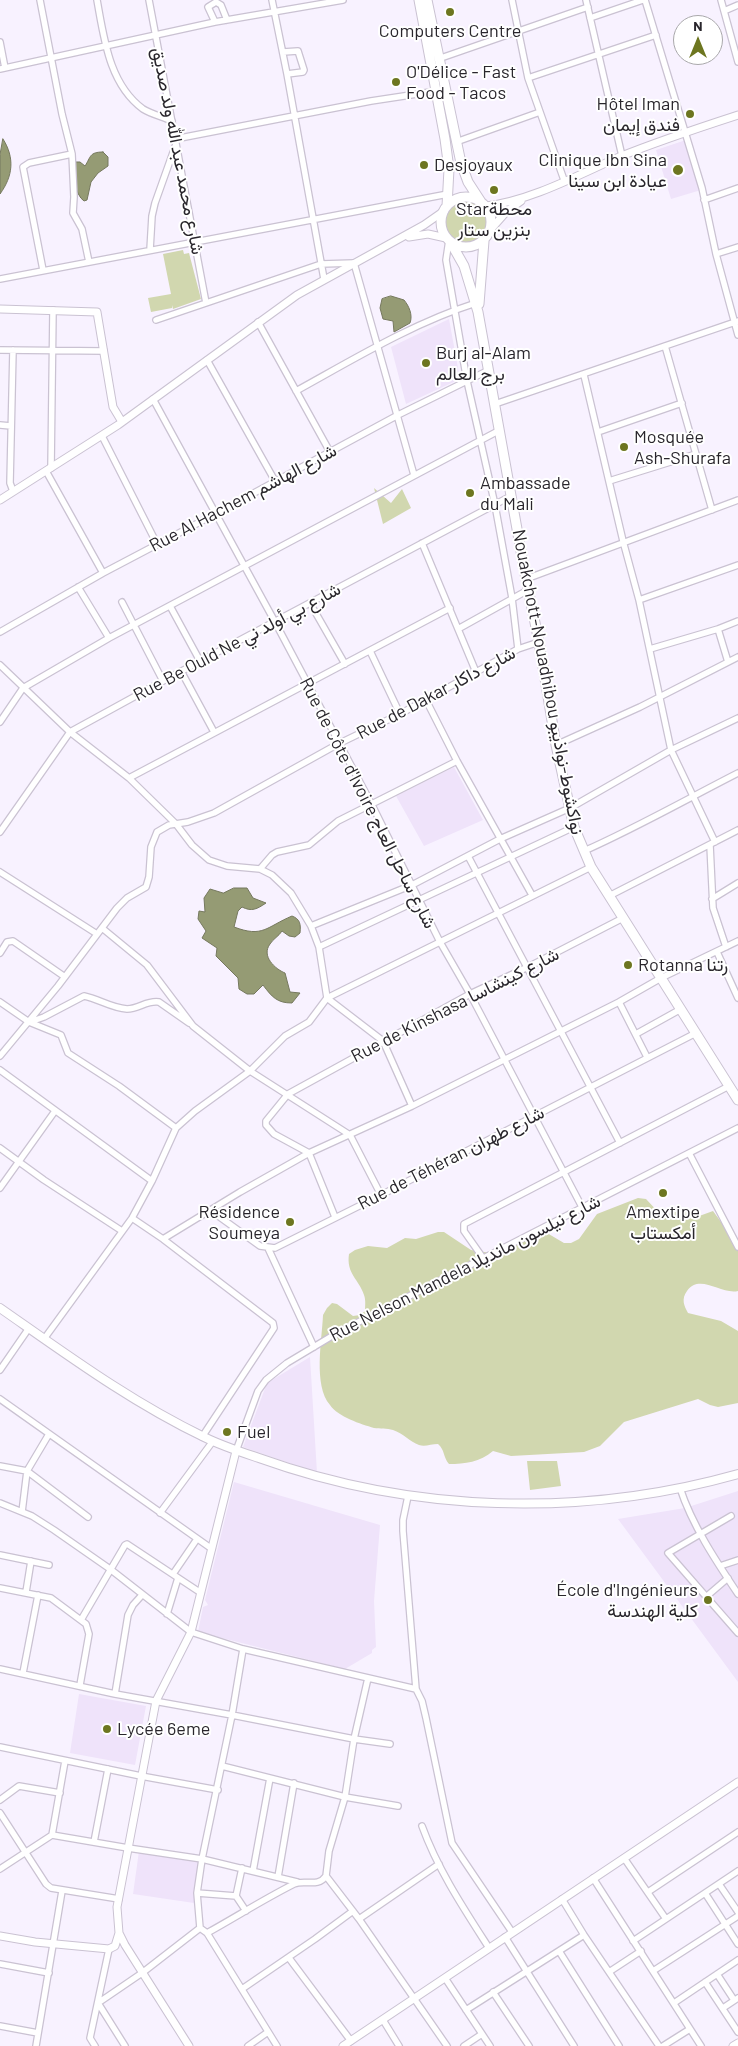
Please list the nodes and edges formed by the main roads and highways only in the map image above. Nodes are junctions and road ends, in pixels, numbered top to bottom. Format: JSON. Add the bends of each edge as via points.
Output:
{"nodes":[{"id":1,"x":420,"y":0,"type":"edge"},
{"id":2,"x":427,"y":0,"type":"edge"},
{"id":3,"x":483,"y":204,"type":"junction"},
{"id":4,"x":445,"y":208,"type":"junction"},
{"id":5,"x":449,"y":240,"type":"junction"},
{"id":6,"x":484,"y":240,"type":"junction"},
{"id":7,"x":477,"y":308,"type":"junction"},
{"id":8,"x":738,"y":1100,"type":"edge"},
{"id":9,"x":0,"y":1308,"type":"edge"},
{"id":10,"x":738,"y":1474,"type":"edge"}],
"edges":[{"from":1,"to":4,"type":"highway","via":[[449,170]]},
{"from":2,"to":3,"type":"highway","via":[[464,175]]},
{"from":3,"to":4,"type":"highway","via":[[471,197],[463,197]]},
{"from":3,"to":6,"type":"highway","via":[[492,219],[491,229]]},
{"from":4,"to":5,"type":"highway","via":[[441,227]]},
{"from":5,"to":6,"type":"highway","via":[[468,248]]},
{"from":5,"to":7,"type":"highway","name":"Nouakchott-Nouadhibou نواكشوط-نواذيبو","via":[[464,266]]},
{"from":6,"to":7,"type":"highway","name":"Nouakchott-Nouadhibou نواكشوط-نواذيبو"},
{"from":7,"to":8,"type":"highway","name":"Nouakchott-Nouadhibou نواكشوط-نواذيبو","via":[[556,745],[574,827],[591,867]]},
{"from":9,"to":10,"type":"main road","via":[[138,1402],[202,1437],[333,1482],[408,1496],[546,1504],[602,1500],[680,1488]]}]}
